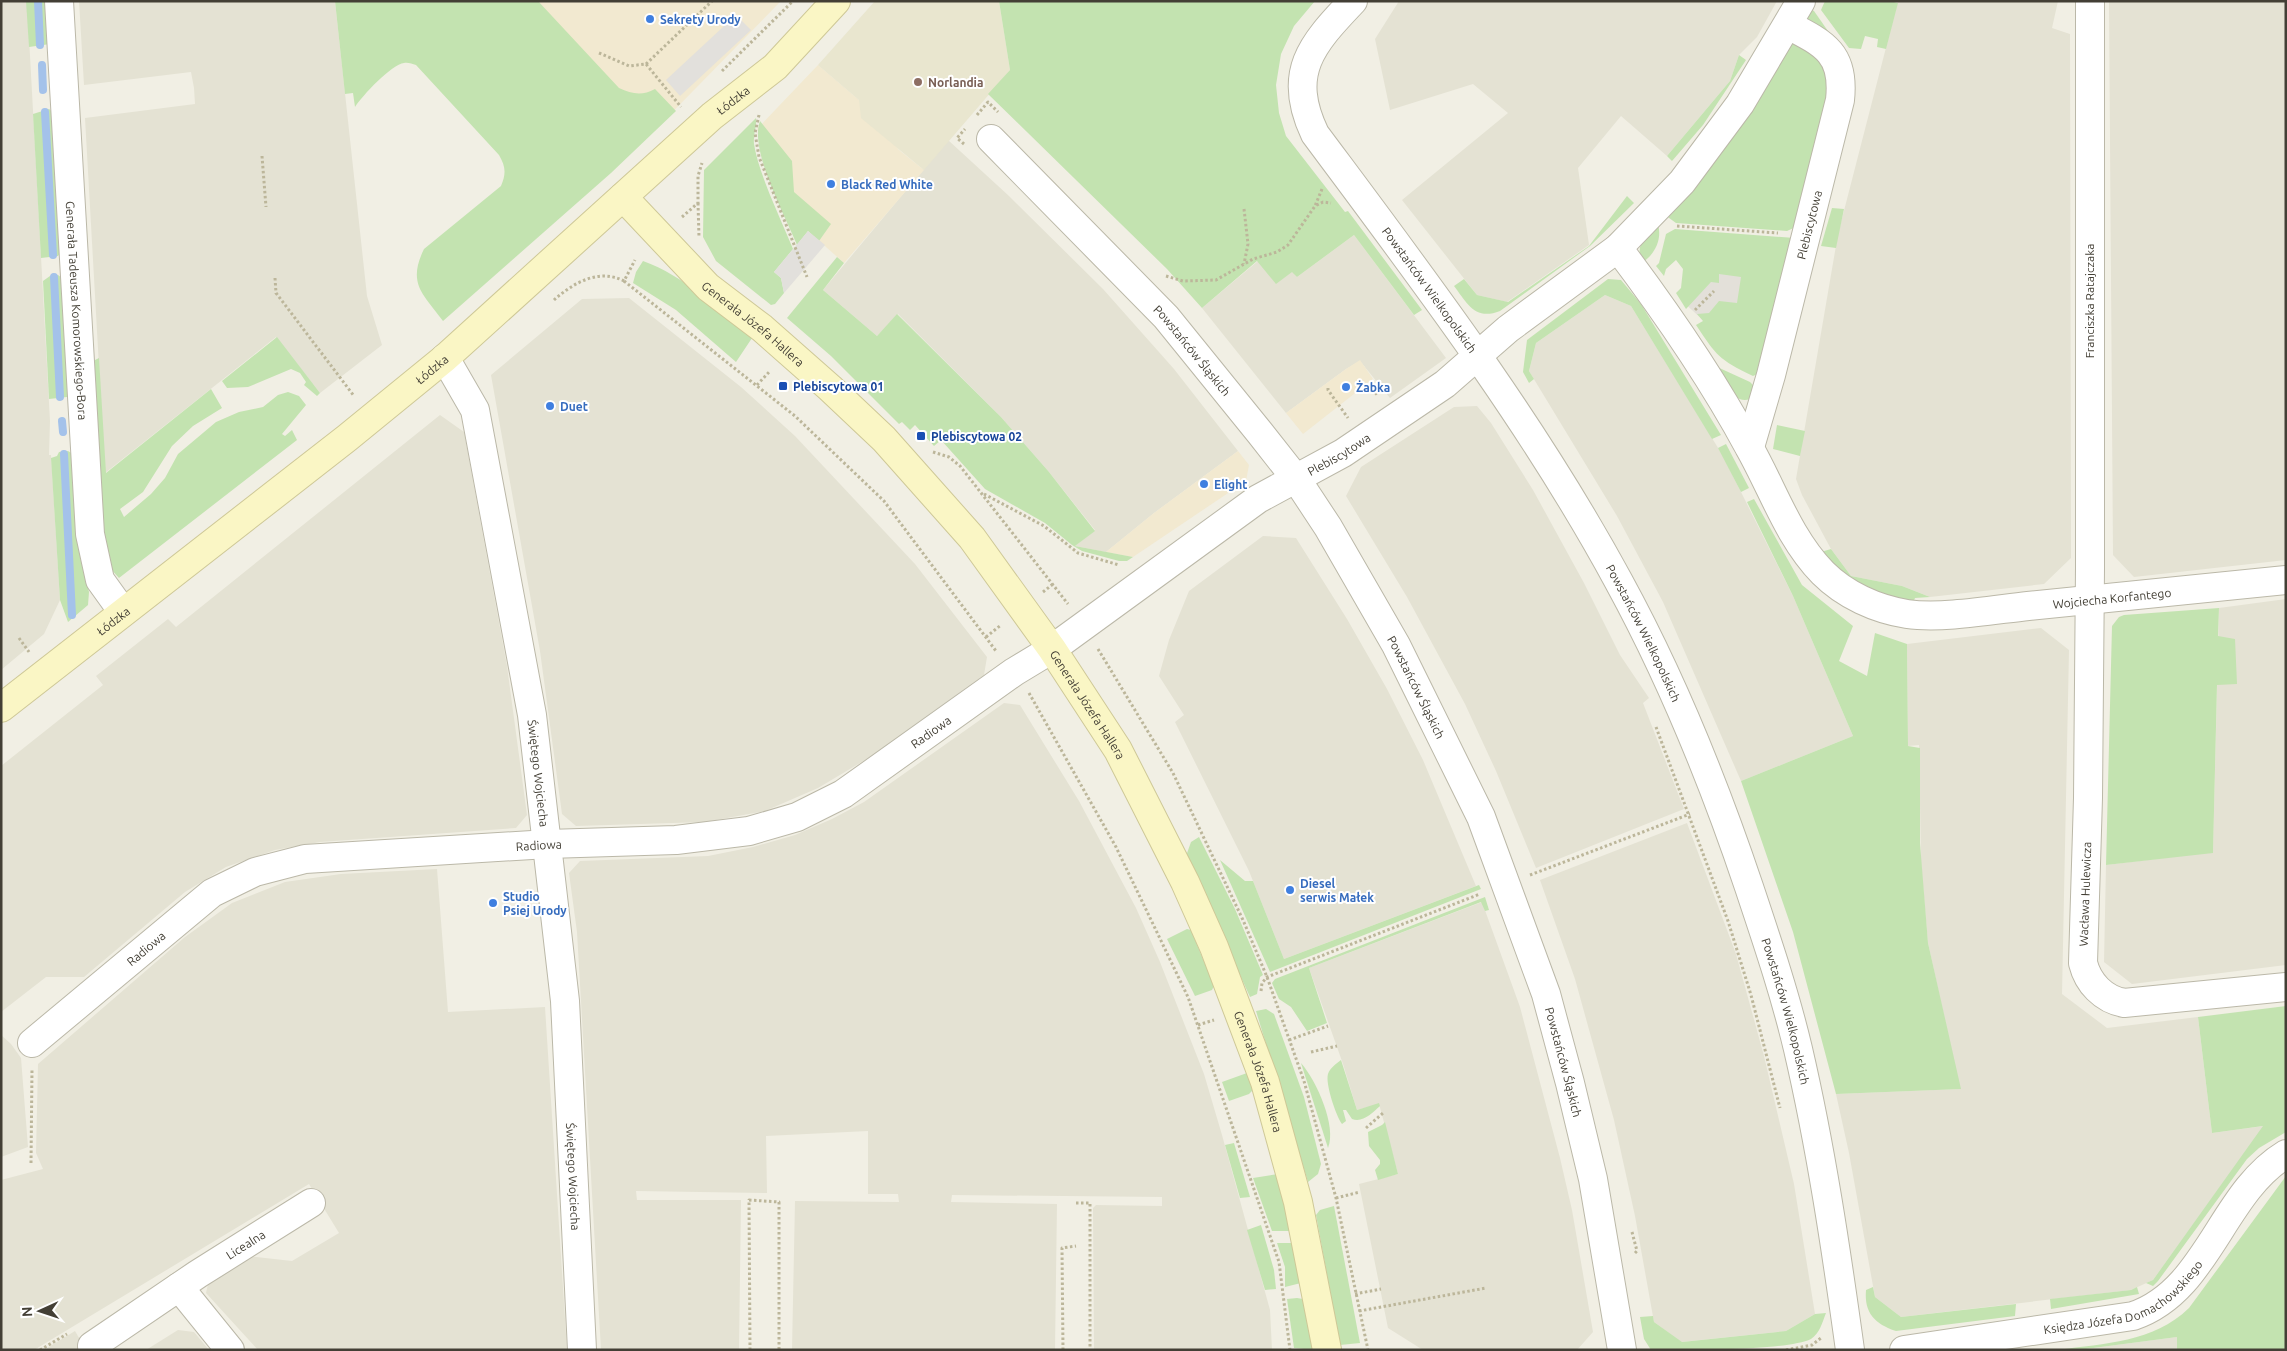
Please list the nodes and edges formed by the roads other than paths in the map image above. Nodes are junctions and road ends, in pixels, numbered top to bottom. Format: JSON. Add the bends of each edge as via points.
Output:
{"nodes":[{"id":1,"x":59,"y":1,"type":"edge"},
{"id":2,"x":836,"y":1,"type":"edge"},
{"id":3,"x":1353,"y":1,"type":"edge"},
{"id":4,"x":2090,"y":1,"type":"edge"},
{"id":5,"x":1794,"y":13,"type":"edge"},
{"id":6,"x":997,"y":128,"type":"road end"},
{"id":7,"x":623,"y":197,"type":"junction"},
{"id":8,"x":1618,"y":248,"type":"junction"},
{"id":9,"x":1478,"y":354,"type":"junction"},
{"id":10,"x":445,"y":358,"type":"junction"},
{"id":11,"x":1750,"y":447,"type":"junction"},
{"id":12,"x":1297,"y":480,"type":"junction"},
{"id":13,"x":2286,"y":580,"type":"edge"},
{"id":14,"x":2090,"y":601,"type":"junction"},
{"id":15,"x":123,"y":612,"type":"junction"},
{"id":16,"x":1052,"y":649,"type":"junction"},
{"id":17,"x":1,"y":708,"type":"edge"},
{"id":18,"x":548,"y":844,"type":"junction"},
{"id":19,"x":2286,"y":987,"type":"edge"},
{"id":20,"x":32,"y":1043,"type":"road end"},
{"id":21,"x":2286,"y":1154,"type":"edge"},
{"id":22,"x":311,"y":1202,"type":"dead end"},
{"id":23,"x":179,"y":1287,"type":"junction"},
{"id":24,"x":2010,"y":1343,"type":"edge"},
{"id":25,"x":92,"y":1346,"type":"dead end"},
{"id":26,"x":230,"y":1350,"type":"edge"},
{"id":27,"x":582,"y":1350,"type":"edge"},
{"id":28,"x":1327,"y":1350,"type":"edge"},
{"id":29,"x":1622,"y":1350,"type":"edge"},
{"id":30,"x":1850,"y":1350,"type":"edge"},
{"id":31,"x":1904,"y":1350,"type":"edge"}],
"edges":[{"from":1,"to":15,"type":"street","name":"Generała Tadeusza Komorowskiego-Bora","via":[[90,534],[100,580]]},
{"from":2,"to":7,"type":"street","name":"Łódzka","via":[[775,67],[712,116]]},
{"from":3,"to":9,"type":"street","name":"Powstańców Wielkopolskich","via":[[1313,46],[1306,63],[1303,97],[1306,115],[1316,134]]},
{"from":4,"to":14,"type":"street","name":"Franciszka Ratajczaka"},
{"from":5,"to":8,"type":"street","name":"Plebiscytowa","via":[[1740,104],[1682,182]]},
{"from":5,"to":11,"type":"street","name":"Plebiscytowa","via":[[1812,37],[1833,55],[1840,72],[1841,94]]},
{"from":6,"to":12,"type":"street","name":"Powstańców Śląskich","via":[[1166,317]]},
{"from":7,"to":10,"type":"street","name":"Łódzka"},
{"from":7,"to":16,"type":"street","name":"Generała Józefa Hallera","via":[[708,287],[762,328],[884,438],[972,538]]},
{"from":8,"to":9,"type":"street","name":"Plebiscytowa","via":[[1508,328]]},
{"from":8,"to":11,"type":"street","via":[[1721,398]]},
{"from":9,"to":12,"type":"street","name":"Plebiscytowa","via":[[1446,384],[1344,453]]},
{"from":9,"to":30,"type":"street","name":"Powstańców Wielkopolskich","via":[[1620,584],[1660,664],[1720,802],[1765,933],[1797,1046],[1820,1157]]},
{"from":10,"to":15,"type":"street","name":"Łódzka"},
{"from":10,"to":18,"type":"street","name":"Świętego Wojciecha","via":[[475,410],[532,715]]},
{"from":11,"to":14,"type":"street","name":"Wojciecha Korfantego","via":[[1795,537],[1822,572],[1856,597],[1908,614]]},
{"from":12,"to":16,"type":"street","name":"Plebiscytowa","via":[[1258,500]]},
{"from":12,"to":29,"type":"street","name":"Powstańców Śląskich","via":[[1328,526],[1396,645],[1481,816],[1507,884],[1546,994],[1570,1084],[1593,1179]]},
{"from":13,"to":14,"type":"street","name":"Wojciecha Korfantego"},
{"from":14,"to":19,"type":"street","name":"Wacława Hulewicza","via":[[2083,958],[2087,978],[2108,997],[2129,1004]]},
{"from":15,"to":17,"type":"street","name":"Łódzka"},
{"from":16,"to":18,"type":"street","name":"Radiowa","via":[[1014,672],[843,794],[797,817],[749,831],[676,840]]},
{"from":16,"to":28,"type":"street","name":"Generała Józefa Hallera","via":[[1118,750],[1185,882],[1227,978],[1265,1082],[1293,1181]]},
{"from":18,"to":20,"type":"street","name":"Radiowa","via":[[323,858],[288,862],[255,872],[212,893]]},
{"from":18,"to":27,"type":"street","name":"Świętego Wojciecha","via":[[565,1001]]},
{"from":21,"to":24,"type":"street","name":"Księdza Józefa Domachowskiego","via":[[2259,1175],[2178,1289],[2162,1302],[2132,1316]]},
{"from":22,"to":23,"type":"street","name":"Licealna"},
{"from":23,"to":25,"type":"street","name":"Licealna"},
{"from":23,"to":26,"type":"street"},
{"from":24,"to":31,"type":"street","name":"Księdza Józefa Domachowskiego"}]}
